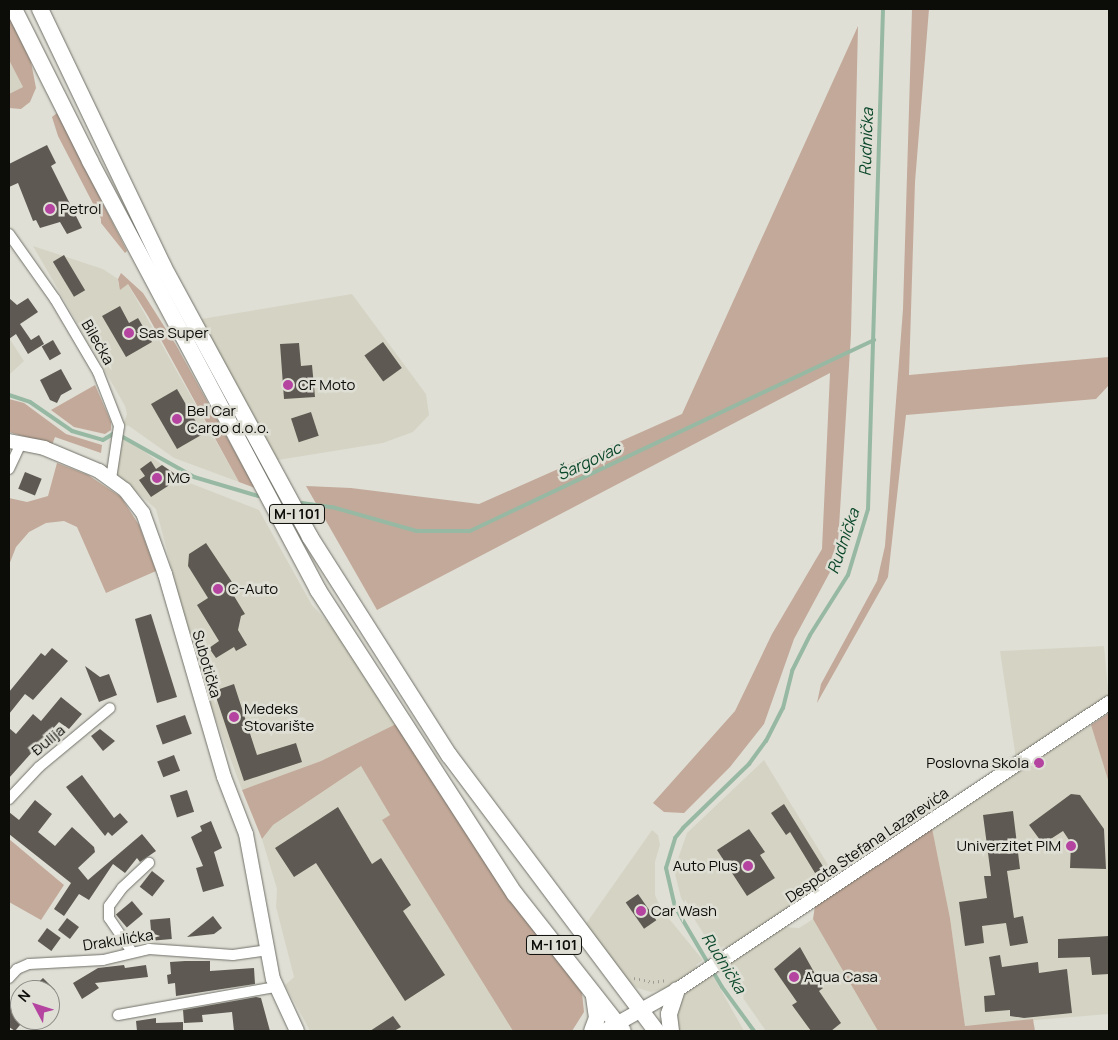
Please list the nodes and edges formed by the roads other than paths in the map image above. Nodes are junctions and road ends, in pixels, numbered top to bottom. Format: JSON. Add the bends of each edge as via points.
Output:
{"nodes":[{"id":1,"x":14,"y":9,"type":"edge"},
{"id":2,"x":40,"y":9,"type":"edge"},
{"id":3,"x":9,"y":234,"type":"edge"},
{"id":4,"x":15,"y":442,"type":"edge"},
{"id":5,"x":9,"y":469,"type":"edge"},
{"id":6,"x":111,"y":479,"type":"junction"},
{"id":7,"x":1109,"y":703,"type":"edge"},
{"id":8,"x":110,"y":708,"type":"dead end"},
{"id":9,"x":9,"y":799,"type":"edge"},
{"id":10,"x":149,"y":863,"type":"dead end"},
{"id":11,"x":267,"y":950,"type":"junction"},
{"id":12,"x":132,"y":952,"type":"junction"},
{"id":13,"x":9,"y":978,"type":"edge"},
{"id":14,"x":617,"y":981,"type":"junction"},
{"id":15,"x":275,"y":986,"type":"junction"},
{"id":16,"x":677,"y":990,"type":"junction"},
{"id":17,"x":594,"y":996,"type":"junction"},
{"id":18,"x":661,"y":999,"type":"junction"},
{"id":19,"x":640,"y":1012,"type":"junction"},
{"id":20,"x":118,"y":1015,"type":"dead end"},
{"id":21,"x":615,"y":1029,"type":"edge"},
{"id":22,"x":297,"y":1031,"type":"edge"},
{"id":23,"x":592,"y":1031,"type":"edge"},
{"id":24,"x":656,"y":1031,"type":"edge"},
{"id":25,"x":670,"y":1031,"type":"edge"}],
"edges":[{"from":1,"to":17,"type":"main road","number":"M-I 101","via":[[90,161],[318,590],[515,894]]},
{"from":2,"to":14,"type":"main road","number":"M-I 101","via":[[163,266],[310,537],[449,755]]},
{"from":3,"to":6,"type":"street","name":"Bilećka","via":[[55,298],[98,372],[119,426]]},
{"from":4,"to":5,"type":"street"},
{"from":4,"to":6,"type":"street","name":"Subotička","via":[[66,457]]},
{"from":6,"to":11,"type":"street","name":"Subotička","via":[[143,512],[157,547],[196,687],[246,834]]},
{"from":7,"to":16,"type":"street","name":"Despota Stefana Lazarevića"},
{"from":8,"to":9,"type":"street","name":"Đulija","via":[[39,766]]},
{"from":10,"to":12,"type":"street","via":[[122,888],[109,906],[109,918]]},
{"from":11,"to":12,"type":"street","name":"Drakulićka","via":[[233,955],[163,948]]},
{"from":11,"to":15,"type":"street","name":"Subotička"},
{"from":12,"to":13,"type":"street","name":"Drakulićka","via":[[96,960],[29,964],[17,969]]},
{"from":14,"to":18,"type":"street","via":[[639,999]]},
{"from":14,"to":19,"type":"main road","number":"M-I 101"},
{"from":15,"to":20,"type":"street"},
{"from":15,"to":22,"type":"street","name":"Subotička"},
{"from":16,"to":18,"type":"street","name":"Despota Stefana Lazarevića"},
{"from":16,"to":25,"type":"main road","via":[[669,1014]]},
{"from":17,"to":21,"type":"main road","number":"M-I 101"},
{"from":17,"to":23,"type":"main road","via":[[597,1018]]},
{"from":18,"to":19,"type":"street","name":"Despota Stefana Lazarevića"},
{"from":19,"to":21,"type":"street","name":"Despota Stefana Lazarevića"},
{"from":19,"to":24,"type":"main road","number":"M-I 101"}]}
